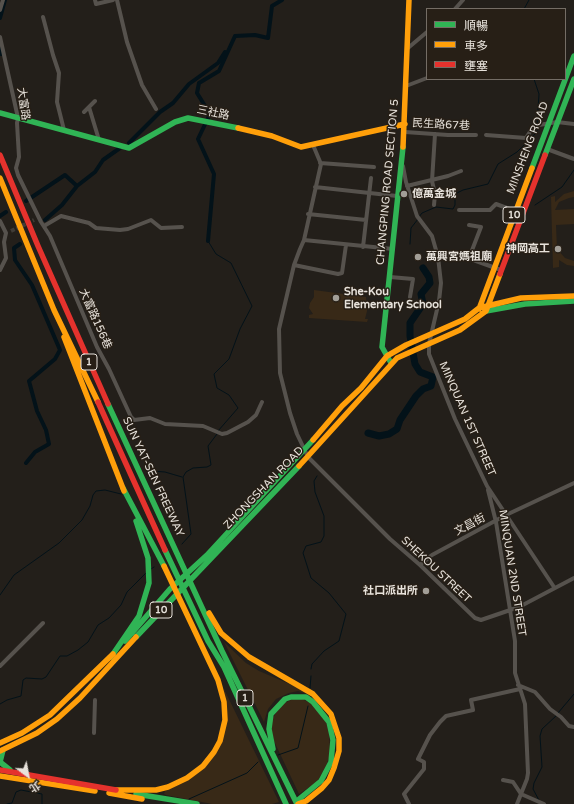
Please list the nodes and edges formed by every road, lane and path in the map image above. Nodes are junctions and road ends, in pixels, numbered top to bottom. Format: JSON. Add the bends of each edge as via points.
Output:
{"nodes":[{"id":1,"x":3,"y":0,"type":"edge"},
{"id":2,"x":96,"y":0,"type":"edge"},
{"id":3,"x":113,"y":0,"type":"edge"},
{"id":4,"x":117,"y":0,"type":"edge"},
{"id":5,"x":410,"y":0,"type":"edge"},
{"id":6,"x":463,"y":0,"type":"edge"},
{"id":7,"x":456,"y":8,"type":"edge"},
{"id":8,"x":0,"y":10,"type":"edge"},
{"id":9,"x":43,"y":17,"type":"dead end"},
{"id":10,"x":426,"y":33,"type":"edge"},
{"id":11,"x":0,"y":37,"type":"edge"},
{"id":12,"x":408,"y":48,"type":"junction"},
{"id":13,"x":574,"y":56,"type":"edge"},
{"id":14,"x":566,"y":77,"type":"edge"},
{"id":15,"x":426,"y":78,"type":"edge"},
{"id":16,"x":574,"y":79,"type":"edge"},
{"id":17,"x":565,"y":80,"type":"edge"},
{"id":18,"x":406,"y":86,"type":"junction"},
{"id":19,"x":95,"y":101,"type":"dead end"},
{"id":20,"x":89,"y":107,"type":"junction"},
{"id":21,"x":156,"y":109,"type":"dead end"},
{"id":22,"x":84,"y":112,"type":"dead end"},
{"id":23,"x":0,"y":113,"type":"edge"},
{"id":24,"x":18,"y":118,"type":"junction"},
{"id":25,"x":557,"y":122,"type":"junction"},
{"id":26,"x":549,"y":123,"type":"junction"},
{"id":27,"x":405,"y":124,"type":"junction"},
{"id":28,"x":574,"y":124,"type":"edge"},
{"id":29,"x":64,"y":130,"type":"junction"},
{"id":30,"x":405,"y":132,"type":"junction"},
{"id":31,"x":435,"y":134,"type":"junction"},
{"id":32,"x":486,"y":135,"type":"dead end"},
{"id":33,"x":476,"y":136,"type":"dead end"},
{"id":34,"x":99,"y":140,"type":"junction"},
{"id":35,"x":314,"y":145,"type":"junction"},
{"id":36,"x":547,"y":149,"type":"junction"},
{"id":37,"x":0,"y":155,"type":"edge"},
{"id":38,"x":402,"y":156,"type":"junction"},
{"id":39,"x":574,"y":159,"type":"edge"},
{"id":40,"x":320,"y":163,"type":"junction"},
{"id":41,"x":374,"y":167,"type":"dead end"},
{"id":42,"x":461,"y":170,"type":"dead end"},
{"id":43,"x":0,"y":178,"type":"edge"},
{"id":44,"x":371,"y":178,"type":"dead end"},
{"id":45,"x":432,"y":181,"type":"junction"},
{"id":46,"x":407,"y":186,"type":"junction"},
{"id":47,"x":315,"y":187,"type":"junction"},
{"id":48,"x":369,"y":193,"type":"junction"},
{"id":49,"x":397,"y":196,"type":"junction"},
{"id":50,"x":434,"y":205,"type":"dead end"},
{"id":51,"x":459,"y":210,"type":"dead end"},
{"id":52,"x":515,"y":211,"type":"junction"},
{"id":53,"x":308,"y":214,"type":"junction"},
{"id":54,"x":39,"y":218,"type":"junction"},
{"id":55,"x":34,"y":220,"type":"tunnel mouth"},
{"id":56,"x":366,"y":220,"type":"junction"},
{"id":57,"x":0,"y":221,"type":"edge"},
{"id":58,"x":469,"y":225,"type":"dead end"},
{"id":59,"x":44,"y":226,"type":"junction"},
{"id":60,"x":182,"y":227,"type":"dead end"},
{"id":61,"x":11,"y":231,"type":"tunnel mouth"},
{"id":62,"x":6,"y":233,"type":"junction"},
{"id":63,"x":304,"y":240,"type":"junction"},
{"id":64,"x":346,"y":245,"type":"junction"},
{"id":65,"x":363,"y":247,"type":"junction"},
{"id":66,"x":393,"y":250,"type":"junction"},
{"id":67,"x":438,"y":257,"type":"junction"},
{"id":68,"x":469,"y":258,"type":"junction"},
{"id":69,"x":294,"y":265,"type":"junction"},
{"id":70,"x":494,"y":267,"type":"junction"},
{"id":71,"x":0,"y":270,"type":"edge"},
{"id":72,"x":501,"y":270,"type":"junction"},
{"id":73,"x":390,"y":277,"type":"junction"},
{"id":74,"x":574,"y":296,"type":"edge"},
{"id":75,"x":410,"y":297,"type":"dead end"},
{"id":76,"x":574,"y":301,"type":"edge"},
{"id":77,"x":479,"y":308,"type":"junction"},
{"id":78,"x":54,"y":310,"type":"junction"},
{"id":79,"x":485,"y":310,"type":"junction"},
{"id":80,"x":431,"y":334,"type":"junction"},
{"id":81,"x":429,"y":344,"type":"junction"},
{"id":82,"x":388,"y":356,"type":"junction"},
{"id":83,"x":391,"y":363,"type":"junction"},
{"id":84,"x":262,"y":402,"type":"dead end"},
{"id":85,"x":305,"y":450,"type":"junction"},
{"id":86,"x":308,"y":457,"type":"junction"},
{"id":87,"x":574,"y":483,"type":"edge"},
{"id":88,"x":487,"y":486,"type":"junction"},
{"id":89,"x":123,"y":488,"type":"junction"},
{"id":90,"x":506,"y":516,"type":"junction"},
{"id":91,"x":496,"y":522,"type":"junction"},
{"id":92,"x":420,"y":566,"type":"junction"},
{"id":93,"x":574,"y":578,"type":"edge"},
{"id":94,"x":554,"y":587,"type":"junction"},
{"id":95,"x":198,"y":598,"type":"junction"},
{"id":96,"x":510,"y":610,"type":"junction"},
{"id":97,"x":43,"y":623,"type":"dead end"},
{"id":98,"x":111,"y":656,"type":"junction"},
{"id":99,"x":0,"y":666,"type":"edge"},
{"id":100,"x":519,"y":687,"type":"junction"},
{"id":101,"x":95,"y":700,"type":"dead end"},
{"id":102,"x":574,"y":727,"type":"edge"},
{"id":103,"x":94,"y":733,"type":"dead end"},
{"id":104,"x":0,"y":743,"type":"edge"},
{"id":105,"x":2,"y":751,"type":"edge"},
{"id":106,"x":0,"y":770,"type":"edge"},
{"id":107,"x":12,"y":771,"type":"junction"},
{"id":108,"x":0,"y":776,"type":"edge"},
{"id":109,"x":503,"y":780,"type":"dead end"},
{"id":110,"x":112,"y":790,"type":"junction"},
{"id":111,"x":521,"y":794,"type":"junction"},
{"id":112,"x":294,"y":797,"type":"junction"},
{"id":113,"x":541,"y":803,"type":"edge"},
{"id":114,"x":174,"y":804,"type":"edge"},
{"id":115,"x":197,"y":804,"type":"edge"},
{"id":116,"x":287,"y":804,"type":"edge"},
{"id":117,"x":298,"y":804,"type":"edge"},
{"id":118,"x":409,"y":804,"type":"edge"},
{"id":119,"x":516,"y":804,"type":"edge"}],
"edges":[{"from":1,"to":8,"type":"street"},
{"from":2,"to":3,"type":"street","via":[[96,4]]},
{"from":4,"to":21,"type":"street","via":[[142,85]]},
{"from":5,"to":12,"type":"main road","name":"CHANGPING ROAD SECTION 5"},
{"from":6,"to":7,"type":"street"},
{"from":9,"to":29,"type":"street","via":[[59,73],[57,102]]},
{"from":10,"to":12,"type":"street"},
{"from":11,"to":24,"type":"street","name":"大富路"},
{"from":12,"to":18,"type":"main road","name":"CHANGPING ROAD SECTION 5"},
{"from":13,"to":14,"type":"main road","name":"MINSHENG ROAD","number":"10"},
{"from":15,"to":18,"type":"street"},
{"from":16,"to":25,"type":"main road","name":"MINSHENG ROAD","number":"10"},
{"from":17,"to":26,"type":"main road","name":"MINSHENG ROAD","number":"10"},
{"from":18,"to":27,"type":"main road","name":"CHANGPING ROAD SECTION 5"},
{"from":19,"to":20,"type":"street"},
{"from":20,"to":22,"type":"street"},
{"from":20,"to":34,"type":"street"},
{"from":23,"to":24,"type":"main road","name":"三社路"},
{"from":24,"to":29,"type":"main road","name":"三社路"},
{"from":24,"to":54,"type":"street","name":"大富路","via":[[19,157],[16,168]]},
{"from":25,"to":26,"type":"street","name":"民生路67巷"},
{"from":25,"to":28,"type":"street","name":"民生路67巷"},
{"from":25,"to":36,"type":"main road","name":"MINSHENG ROAD","number":"10"},
{"from":26,"to":32,"type":"street","name":"民生路67巷","via":[[537,126],[526,138]]},
{"from":26,"to":52,"type":"main road","name":"MINSHENG ROAD","number":"10"},
{"from":27,"to":30,"type":"main road","name":"CHANGPING ROAD SECTION 5"},
{"from":27,"to":35,"type":"main road","name":"三社路"},
{"from":29,"to":34,"type":"main road","name":"三社路"},
{"from":30,"to":31,"type":"street","name":"民生路67巷"},
{"from":30,"to":38,"type":"main road","name":"CHANGPING ROAD SECTION 5"},
{"from":31,"to":33,"type":"street","name":"民生路67巷"},
{"from":31,"to":45,"type":"street"},
{"from":34,"to":35,"type":"main road","name":"三社路","via":[[124,147],[134,146],[175,122],[188,118],[276,138],[296,146]]},
{"from":35,"to":40,"type":"street"},
{"from":36,"to":39,"type":"street"},
{"from":36,"to":72,"type":"main road","name":"MINSHENG ROAD","number":"10"},
{"from":37,"to":95,"type":"main road","name":"SUN YAT-SEN FREEWAY","number":"1","via":[[91,368]]},
{"from":38,"to":46,"type":"street","name":"MINQUAN 1ST STREET"},
{"from":38,"to":49,"type":"main road","name":"CHANGPING ROAD SECTION 5"},
{"from":40,"to":41,"type":"street"},
{"from":40,"to":47,"type":"street"},
{"from":42,"to":45,"type":"street"},
{"from":43,"to":78,"type":"main road","name":"SUN YAT-SEN FREEWAY","number":"1"},
{"from":44,"to":48,"type":"street"},
{"from":45,"to":46,"type":"street"},
{"from":45,"to":50,"type":"street"},
{"from":46,"to":67,"type":"street","name":"MINQUAN 1ST STREET","via":[[417,216],[432,236]]},
{"from":47,"to":48,"type":"street"},
{"from":47,"to":53,"type":"street"},
{"from":48,"to":49,"type":"street"},
{"from":48,"to":56,"type":"street"},
{"from":49,"to":66,"type":"main road","name":"CHANGPING ROAD SECTION 5"},
{"from":51,"to":52,"type":"street","via":[[490,210],[496,204]]},
{"from":52,"to":70,"type":"main road","name":"MINSHENG ROAD","number":"10"},
{"from":53,"to":56,"type":"street"},
{"from":53,"to":63,"type":"street"},
{"from":54,"to":55,"type":"street"},
{"from":54,"to":59,"type":"street","name":"大富路"},
{"from":56,"to":65,"type":"street"},
{"from":57,"to":62,"type":"street"},
{"from":58,"to":68,"type":"street","via":[[481,227]]},
{"from":59,"to":60,"type":"street","via":[[61,216],[89,223],[96,228],[128,230],[151,220],[161,228]]},
{"from":59,"to":84,"type":"street","name":"大富路156巷","via":[[97,347],[134,420],[150,418],[165,424],[203,426],[227,434],[256,415]]},
{"from":61,"to":62,"type":"street"},
{"from":62,"to":71,"type":"street","via":[[6,258]]},
{"from":63,"to":64,"type":"street"},
{"from":63,"to":69,"type":"street"},
{"from":64,"to":65,"type":"street"},
{"from":64,"to":69,"type":"street","via":[[342,273]]},
{"from":65,"to":66,"type":"street"},
{"from":66,"to":73,"type":"main road","name":"CHANGPING ROAD SECTION 5"},
{"from":67,"to":68,"type":"street","via":[[453,254]]},
{"from":67,"to":80,"type":"street","name":"MINQUAN 1ST STREET","via":[[439,295]]},
{"from":68,"to":70,"type":"street"},
{"from":69,"to":85,"type":"street","via":[[279,329],[280,373],[290,413]]},
{"from":70,"to":72,"type":"street"},
{"from":70,"to":77,"type":"main road","name":"MINSHENG ROAD","number":"10"},
{"from":72,"to":79,"type":"main road","name":"MINSHENG ROAD","number":"10"},
{"from":73,"to":75,"type":"street","via":[[413,279]]},
{"from":73,"to":82,"type":"main road","name":"CHANGPING ROAD SECTION 5","via":[[382,347]]},
{"from":74,"to":79,"type":"main road","name":"ZHONGSHAN ROAD","via":[[521,298]]},
{"from":76,"to":79,"type":"main road","name":"ZHONGSHAN ROAD"},
{"from":77,"to":79,"type":"main road","name":"ZHONGSHAN ROAD","number":"10"},
{"from":77,"to":79,"type":"main road"},
{"from":77,"to":80,"type":"main road","name":"ZHONGSHAN ROAD","number":"10","via":[[465,319]]},
{"from":78,"to":89,"type":"main road"},
{"from":78,"to":116,"type":"main road","name":"SUN YAT-SEN FREEWAY","number":"1","via":[[176,574],[208,641],[224,667]]},
{"from":79,"to":81,"type":"main road","name":"ZHONGSHAN ROAD","number":"10","via":[[460,330]]},
{"from":80,"to":81,"type":"street","name":"MINQUAN 1ST STREET"},
{"from":80,"to":82,"type":"main road","name":"ZHONGSHAN ROAD","number":"10"},
{"from":81,"to":83,"type":"main road","name":"ZHONGSHAN ROAD","number":"10"},
{"from":81,"to":88,"type":"street","name":"MINQUAN 1ST STREET","via":[[429,354],[455,419]]},
{"from":82,"to":83,"type":"main road","name":"CHANGPING ROAD SECTION 5"},
{"from":82,"to":85,"type":"main road","name":"ZHONGSHAN ROAD","number":"10"},
{"from":83,"to":86,"type":"main road","name":"ZHONGSHAN ROAD","number":"10"},
{"from":85,"to":86,"type":"street"},
{"from":85,"to":98,"type":"main road","name":"ZHONGSHAN ROAD","number":"10","via":[[207,555],[170,589]]},
{"from":86,"to":92,"type":"street","name":"SHEKOU STREET"},
{"from":86,"to":105,"type":"main road","name":"ZHONGSHAN ROAD","number":"10","via":[[146,625],[80,698],[37,733]]},
{"from":87,"to":90,"type":"street","name":"文昌街"},
{"from":88,"to":90,"type":"street","name":"MINQUAN 1ST STREET"},
{"from":88,"to":91,"type":"street","name":"MINQUAN 2ND STREET"},
{"from":89,"to":98,"type":"main road","via":[[146,547],[149,583],[139,616]]},
{"from":89,"to":110,"type":"main road","via":[[218,680],[225,720],[220,742],[203,766],[179,782],[156,790]]},
{"from":90,"to":91,"type":"street","name":"文昌街"},
{"from":90,"to":94,"type":"street","name":"MINQUAN 1ST STREET"},
{"from":91,"to":92,"type":"street","name":"文昌街","via":[[432,555]]},
{"from":91,"to":96,"type":"street","name":"MINQUAN 2ND STREET"},
{"from":92,"to":96,"type":"street","name":"SHEKOU STREET","via":[[475,618],[481,620]]},
{"from":93,"to":94,"type":"street","name":"SHEKOU STREET"},
{"from":94,"to":96,"type":"street","name":"SHEKOU STREET"},
{"from":95,"to":112,"type":"main road","name":"SUN YAT-SEN FREEWAY","number":"1"},
{"from":95,"to":117,"type":"main road","via":[[221,633],[240,650],[258,664],[314,694],[331,714],[339,738],[339,751],[334,768],[322,788]]},
{"from":96,"to":100,"type":"street","name":"MINQUAN 2ND STREET","via":[[515,641],[515,673]]},
{"from":97,"to":99,"type":"street"},
{"from":98,"to":104,"type":"main road","name":"ZHONGSHAN ROAD","number":"10","via":[[50,714],[22,733]]},
{"from":100,"to":102,"type":"street","via":[[536,692],[569,726]]},
{"from":100,"to":111,"type":"street","name":"MINQUAN 2ND STREET","via":[[526,704],[528,773]]},
{"from":100,"to":118,"type":"street","via":[[471,700],[473,710],[446,716],[440,722],[418,759],[424,762],[424,769],[404,794]]},
{"from":101,"to":103,"type":"street"},
{"from":105,"to":107,"type":"main road","via":[[0,762]]},
{"from":106,"to":107,"type":"main road"},
{"from":107,"to":110,"type":"main road"},
{"from":108,"to":114,"type":"main road"},
{"from":109,"to":111,"type":"street","via":[[513,782]]},
{"from":110,"to":115,"type":"main road"},
{"from":111,"to":113,"type":"street"},
{"from":111,"to":119,"type":"street","name":"MINQUAN 2ND STREET"},
{"from":112,"to":116,"type":"main road","via":[[270,740],[270,720],[278,704],[291,697],[306,697],[323,713],[331,730],[331,762],[321,781],[303,797]]},
{"from":112,"to":117,"type":"main road","name":"SUN YAT-SEN FREEWAY","number":"1"}]}
